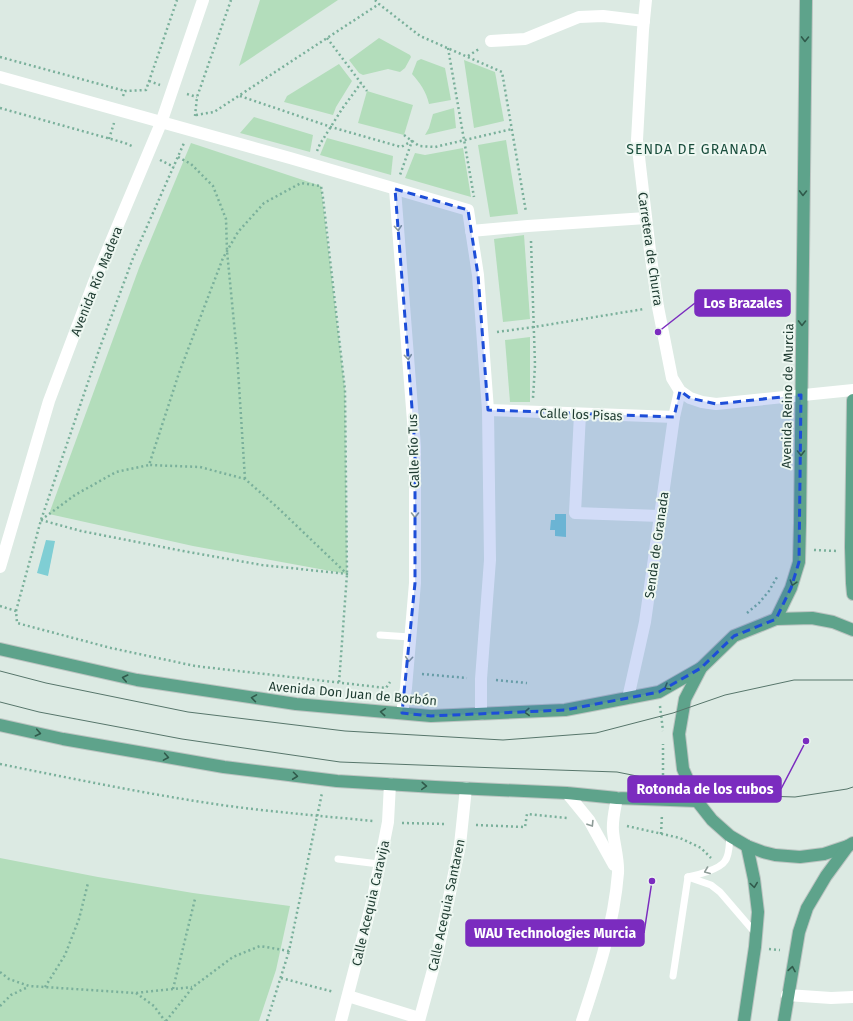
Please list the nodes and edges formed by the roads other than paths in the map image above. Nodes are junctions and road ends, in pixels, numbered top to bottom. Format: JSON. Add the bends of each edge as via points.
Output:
{"nodes":[{"id":1,"x":203,"y":0,"type":"edge"},
{"id":2,"x":646,"y":0,"type":"edge"},
{"id":3,"x":806,"y":0,"type":"edge"},
{"id":4,"x":644,"y":20,"type":"junction"},
{"id":5,"x":492,"y":42,"type":"dead end"},
{"id":6,"x":0,"y":77,"type":"edge"},
{"id":7,"x":161,"y":123,"type":"junction"},
{"id":8,"x":396,"y":189,"type":"junction"},
{"id":9,"x":646,"y":218,"type":"junction"},
{"id":10,"x":471,"y":231,"type":"junction"},
{"id":11,"x":853,"y":390,"type":"edge"},
{"id":12,"x":680,"y":391,"type":"junction"},
{"id":13,"x":801,"y":395,"type":"junction"},
{"id":14,"x":853,"y":400,"type":"edge"},
{"id":15,"x":488,"y":410,"type":"junction"},
{"id":16,"x":580,"y":414,"type":"junction"},
{"id":17,"x":674,"y":417,"type":"junction"},
{"id":18,"x":660,"y":516,"type":"junction"},
{"id":19,"x":0,"y":567,"type":"edge"},
{"id":20,"x":853,"y":594,"type":"edge"},
{"id":21,"x":776,"y":619,"type":"junction"},
{"id":22,"x":853,"y":630,"type":"edge"},
{"id":23,"x":380,"y":635,"type":"dead end"},
{"id":24,"x":410,"y":638,"type":"junction"},
{"id":25,"x":0,"y":649,"type":"edge"},
{"id":26,"x":701,"y":668,"type":"junction"},
{"id":27,"x":628,"y":698,"type":"junction"},
{"id":28,"x":402,"y":713,"type":"junction"},
{"id":29,"x":481,"y":714,"type":"junction"},
{"id":30,"x":0,"y":725,"type":"edge"},
{"id":31,"x":390,"y":784,"type":"junction"},
{"id":32,"x":466,"y":788,"type":"junction"},
{"id":33,"x":567,"y":793,"type":"junction"},
{"id":34,"x":618,"y":798,"type":"junction"},
{"id":35,"x":697,"y":802,"type":"junction"},
{"id":36,"x":730,"y":836,"type":"junction"},
{"id":37,"x":850,"y":844,"type":"edge"},
{"id":38,"x":747,"y":846,"type":"junction"},
{"id":39,"x":338,"y":859,"type":"dead end"},
{"id":40,"x":379,"y":864,"type":"junction"},
{"id":41,"x":618,"y":871,"type":"junction"},
{"id":42,"x":688,"y":877,"type":"junction"},
{"id":43,"x":756,"y":941,"type":"junction"},
{"id":44,"x":673,"y":976,"type":"dead end"},
{"id":45,"x":787,"y":995,"type":"junction"},
{"id":46,"x":348,"y":996,"type":"junction"},
{"id":47,"x":853,"y":997,"type":"edge"},
{"id":48,"x":419,"y":1020,"type":"edge"},
{"id":49,"x":341,"y":1021,"type":"edge"},
{"id":50,"x":582,"y":1021,"type":"edge"},
{"id":51,"x":744,"y":1021,"type":"edge"},
{"id":52,"x":784,"y":1021,"type":"edge"}],
"edges":[{"from":1,"to":7,"type":"street","name":"Avenida Río Madera"},
{"from":2,"to":4,"type":"street","name":"Carretera de Churra"},
{"from":3,"to":13,"type":"main road","name":"Avenida Reino de Murcia","one_way":true},
{"from":4,"to":5,"type":"street","via":[[603,16],[579,18],[525,39]]},
{"from":4,"to":9,"type":"street","name":"Carretera de Churra","via":[[637,140]]},
{"from":6,"to":7,"type":"street"},
{"from":7,"to":8,"type":"street"},
{"from":7,"to":19,"type":"street","name":"Avenida Río Madera","via":[[94,282],[49,401]]},
{"from":8,"to":10,"type":"street","via":[[468,210]]},
{"from":8,"to":24,"type":"street","name":"Calle Río Tus","one_way":true,"via":[[415,447],[414,583]]},
{"from":9,"to":10,"type":"street"},
{"from":9,"to":12,"type":"street","name":"Carretera de Churra","via":[[658,307],[672,378]]},
{"from":10,"to":15,"type":"street","via":[[478,275]]},
{"from":11,"to":13,"type":"street"},
{"from":12,"to":13,"type":"street","via":[[690,398],[716,404]]},
{"from":12,"to":17,"type":"street","name":"Senda de Granada"},
{"from":13,"to":21,"type":"main road","name":"Avenida Reino de Murcia","one_way":true,"via":[[799,562],[791,588]]},
{"from":14,"to":20,"type":"main road"},
{"from":15,"to":16,"type":"street","name":"Calle los Pisas"},
{"from":15,"to":29,"type":"street","via":[[490,560],[481,679]]},
{"from":16,"to":17,"type":"street","name":"Calle los Pisas"},
{"from":16,"to":18,"type":"street","via":[[575,513]]},
{"from":17,"to":18,"type":"street","name":"Senda de Granada"},
{"from":18,"to":27,"type":"street","name":"Senda de Granada","via":[[645,622]]},
{"from":21,"to":22,"type":"main road","via":[[812,618],[833,622]]},
{"from":21,"to":26,"type":"main road","via":[[734,636]]},
{"from":23,"to":24,"type":"lane"},
{"from":24,"to":28,"type":"street","name":"Calle Río Tus","one_way":true},
{"from":28,"to":25,"type":"main road","name":"Avenida Don Juan de Borbón","one_way":true,"via":[[296,704],[137,680]]},
{"from":26,"to":27,"type":"main road","name":"Avenida Don Juan de Borbón","one_way":true,"via":[[659,692]]},
{"from":26,"to":35,"type":"main road","via":[[685,699],[679,734],[683,769]]},
{"from":27,"to":29,"type":"main road","name":"Avenida Don Juan de Borbón","one_way":true,"via":[[566,710]]},
{"from":28,"to":29,"type":"main road","name":"Avenida Don Juan de Borbón","via":[[431,716]]},
{"from":30,"to":31,"type":"main road","one_way":true,"via":[[62,739],[224,767]]},
{"from":31,"to":32,"type":"main road","one_way":true},
{"from":31,"to":40,"type":"street","name":"Calle Acequia Caravija","via":[[388,822]]},
{"from":32,"to":33,"type":"main road"},
{"from":32,"to":48,"type":"street","name":"Calle Acequia Santaren","via":[[460,845],[437,955]]},
{"from":33,"to":34,"type":"main road"},
{"from":33,"to":41,"type":"street","one_way":true,"via":[[589,820]]},
{"from":34,"to":35,"type":"main road"},
{"from":34,"to":41,"type":"street","via":[[613,831]]},
{"from":35,"to":36,"type":"main road"},
{"from":36,"to":38,"type":"main road"},
{"from":36,"to":42,"type":"lane","one_way":true,"via":[[725,862],[707,872]]},
{"from":37,"to":38,"type":"main road","via":[[824,854],[800,857],[776,855]]},
{"from":45,"to":37,"type":"main road","one_way":true,"via":[[799,932],[807,908],[826,876]]},
{"from":38,"to":43,"type":"main road","one_way":true,"via":[[758,912]]},
{"from":39,"to":40,"type":"lane"},
{"from":40,"to":46,"type":"street","name":"Calle Acequia Caravija"},
{"from":41,"to":50,"type":"street","via":[[601,963]]},
{"from":42,"to":43,"type":"lane","via":[[711,884],[720,892]]},
{"from":42,"to":44,"type":"lane"},
{"from":43,"to":51,"type":"main road"},
{"from":45,"to":47,"type":"street"},
{"from":45,"to":52,"type":"main road"},
{"from":46,"to":48,"type":"street"},
{"from":46,"to":49,"type":"street","name":"Calle Acequia Caravija"}]}
